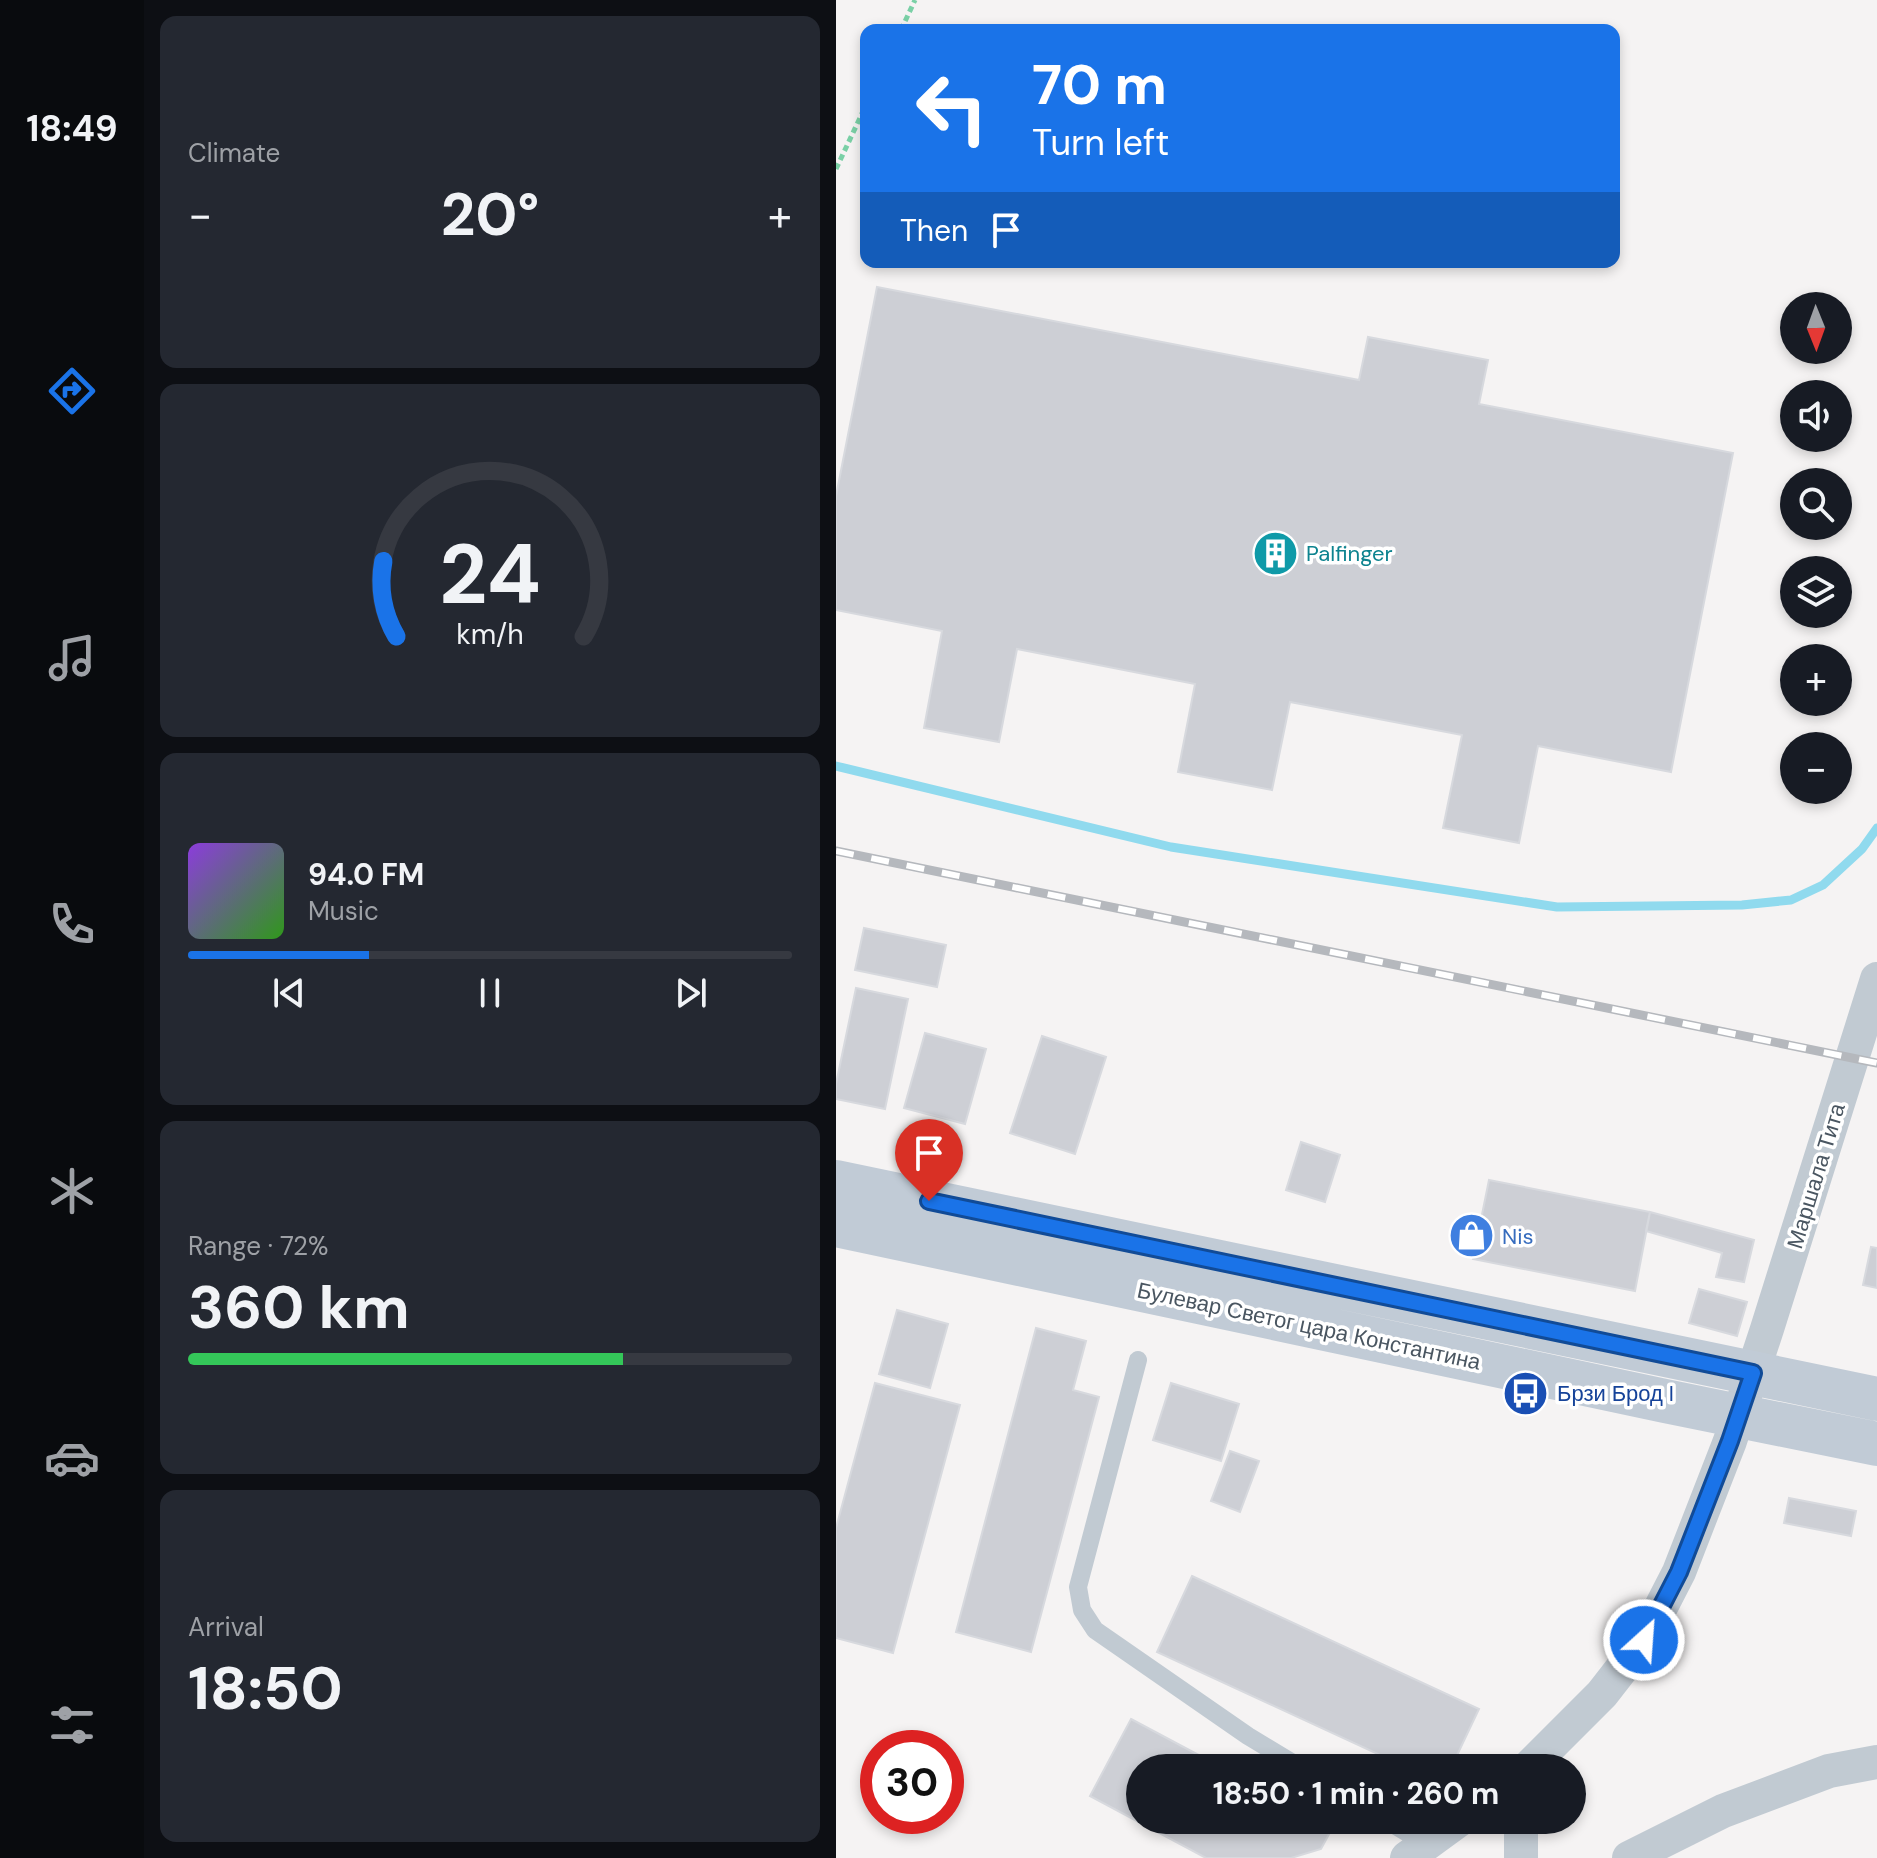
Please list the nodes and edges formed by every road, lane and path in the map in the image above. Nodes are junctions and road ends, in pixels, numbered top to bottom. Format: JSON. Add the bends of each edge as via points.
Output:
{"nodes":[{"id":1,"x":915,"y":0,"type":"edge"},
{"id":2,"x":904,"y":24,"type":"edge"},
{"id":3,"x":860,"y":118,"type":"edge"},
{"id":4,"x":836,"y":169,"type":"edge"},
{"id":5,"x":1877,"y":979,"type":"edge"},
{"id":6,"x":836,"y":1182,"type":"edge"},
{"id":7,"x":836,"y":1225,"type":"edge"},
{"id":8,"x":1138,"y":1360,"type":"dead end"},
{"id":9,"x":1753,"y":1373,"type":"junction"},
{"id":10,"x":1877,"y":1399,"type":"edge"},
{"id":11,"x":1738,"y":1416,"type":"junction"},
{"id":12,"x":1877,"y":1444,"type":"edge"},
{"id":13,"x":1278,"y":1754,"type":"edge"},
{"id":14,"x":1542,"y":1754,"type":"edge"},
{"id":15,"x":1877,"y":1762,"type":"edge"},
{"id":16,"x":1400,"y":1834,"type":"edge"},
{"id":17,"x":1440,"y":1834,"type":"edge"},
{"id":18,"x":1521,"y":1834,"type":"edge"},
{"id":19,"x":1416,"y":1851,"type":"edge"},
{"id":20,"x":1521,"y":1858,"type":"edge"},
{"id":21,"x":1629,"y":1858,"type":"edge"}],
"edges":[{"from":1,"to":2,"type":"path"},
{"from":3,"to":4,"type":"path"},
{"from":5,"to":9,"type":"street","name":"Маршала Тита"},
{"from":6,"to":9,"type":"main road","name":"Булевар Светог цара Константина"},
{"from":7,"to":11,"type":"main road","name":"Булевар Светог цара Константина"},
{"from":8,"to":13,"type":"lane","via":[[1078,1587],[1082,1610],[1095,1630]]},
{"from":9,"to":10,"type":"main road","name":"Булевар Светог цара Константина"},
{"from":9,"to":11,"type":"street","name":"Маршала Тита"},
{"from":11,"to":12,"type":"main road","name":"Булевар Светог цара Константина"},
{"from":11,"to":14,"type":"street","name":"Маршала Тита","via":[[1679,1572],[1644,1640],[1602,1694]]},
{"from":15,"to":21,"type":"street","via":[[1829,1771],[1723,1811]]},
{"from":16,"to":19,"type":"lane"},
{"from":17,"to":19,"type":"street"},
{"from":18,"to":20,"type":"street"}]}
